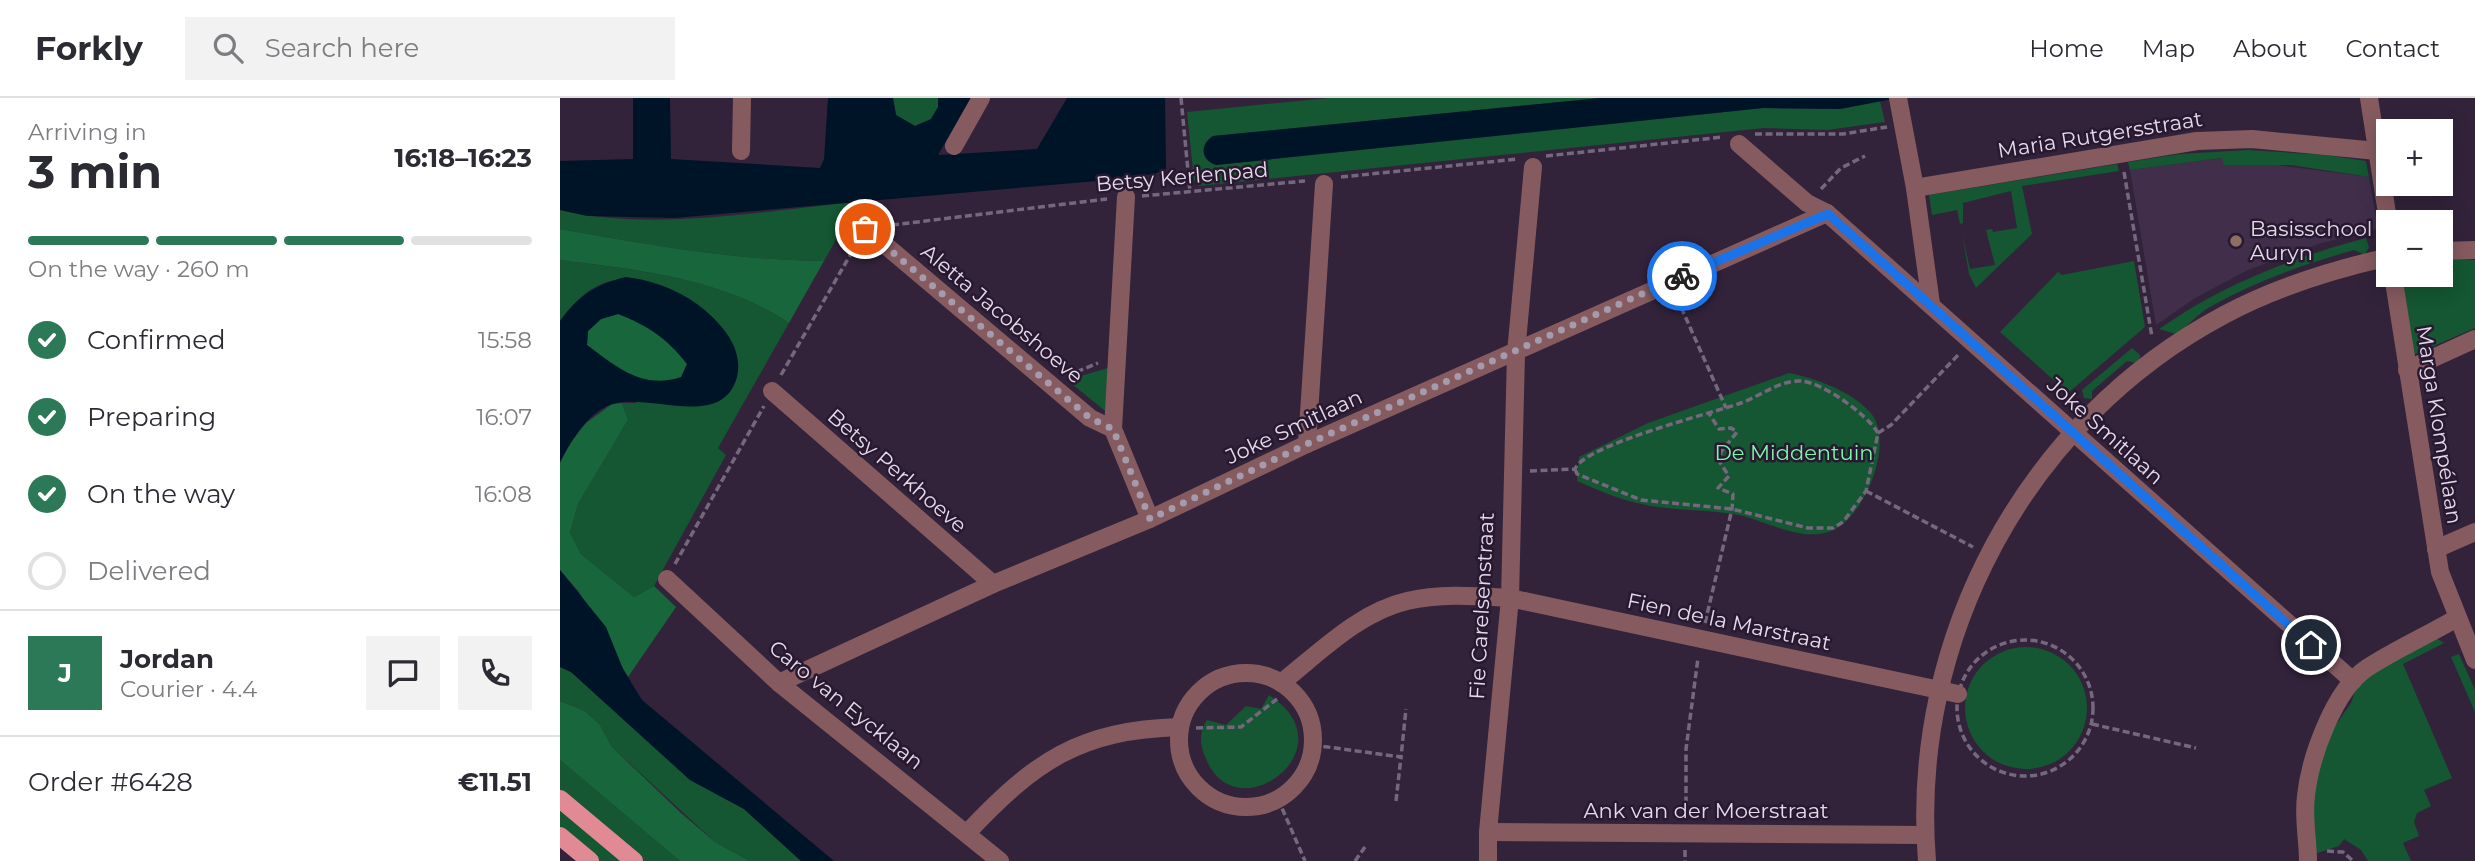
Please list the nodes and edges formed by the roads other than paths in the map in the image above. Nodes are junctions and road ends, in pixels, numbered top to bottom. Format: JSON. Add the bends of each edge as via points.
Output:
{"nodes":[{"id":1,"x":742,"y":98,"type":"edge"},
{"id":2,"x":981,"y":98,"type":"edge"},
{"id":3,"x":2369,"y":98,"type":"edge"},
{"id":4,"x":1898,"y":100,"type":"edge"},
{"id":5,"x":1737,"y":139,"type":"road end"},
{"id":6,"x":2376,"y":144,"type":"edge"},
{"id":7,"x":954,"y":146,"type":"dead end"},
{"id":8,"x":741,"y":151,"type":"dead end"},
{"id":9,"x":2376,"y":151,"type":"edge"},
{"id":10,"x":1529,"y":161,"type":"road end"},
{"id":11,"x":1325,"y":180,"type":"road end"},
{"id":12,"x":1915,"y":188,"type":"junction"},
{"id":13,"x":1126,"y":197,"type":"road end"},
{"id":14,"x":1828,"y":214,"type":"junction"},
{"id":15,"x":865,"y":229,"type":"road end"},
{"id":16,"x":2475,"y":250,"type":"edge"},
{"id":17,"x":2453,"y":251,"type":"edge"},
{"id":18,"x":2376,"y":260,"type":"edge"},
{"id":19,"x":2395,"y":287,"type":"edge"},
{"id":20,"x":1931,"y":304,"type":"junction"},
{"id":21,"x":2475,"y":340,"type":"edge"},
{"id":22,"x":1516,"y":353,"type":"junction"},
{"id":23,"x":2407,"y":370,"type":"junction"},
{"id":24,"x":772,"y":391,"type":"road end"},
{"id":25,"x":1113,"y":429,"type":"junction"},
{"id":26,"x":2073,"y":433,"type":"junction"},
{"id":27,"x":1307,"y":444,"type":"junction"},
{"id":28,"x":1150,"y":519,"type":"junction"},
{"id":29,"x":2475,"y":532,"type":"edge"},
{"id":30,"x":2436,"y":549,"type":"junction"},
{"id":31,"x":667,"y":579,"type":"road end"},
{"id":32,"x":993,"y":584,"type":"junction"},
{"id":33,"x":1510,"y":598,"type":"junction"},
{"id":34,"x":2457,"y":618,"type":"junction"},
{"id":35,"x":2475,"y":660,"type":"edge"},
{"id":36,"x":2353,"y":681,"type":"junction"},
{"id":37,"x":779,"y":683,"type":"junction"},
{"id":38,"x":1285,"y":686,"type":"junction"},
{"id":39,"x":1938,"y":691,"type":"junction"},
{"id":40,"x":1958,"y":694,"type":"road end"},
{"id":41,"x":1180,"y":727,"type":"junction"},
{"id":42,"x":560,"y":799,"type":"edge"},
{"id":43,"x":1488,"y":832,"type":"junction"},
{"id":44,"x":967,"y":833,"type":"junction"},
{"id":45,"x":1925,"y":835,"type":"junction"},
{"id":46,"x":560,"y":836,"type":"edge"},
{"id":47,"x":2313,"y":858,"type":"edge"},
{"id":48,"x":590,"y":861,"type":"edge"},
{"id":49,"x":634,"y":861,"type":"edge"},
{"id":50,"x":1000,"y":861,"type":"edge"},
{"id":51,"x":1488,"y":861,"type":"edge"},
{"id":52,"x":1927,"y":861,"type":"edge"}],
"edges":[{"from":1,"to":8,"type":"street"},
{"from":2,"to":7,"type":"street"},
{"from":3,"to":6,"type":"street"},
{"from":4,"to":12,"type":"street"},
{"from":5,"to":14,"type":"street","name":"Joke Smitlaan","via":[[1807,203]]},
{"from":9,"to":12,"type":"street","name":"Maria Rutgersstraat","via":[[2252,139],[2197,141]]},
{"from":10,"to":22,"type":"street","name":"Fie Carelsenstraat"},
{"from":11,"to":27,"type":"street"},
{"from":12,"to":20,"type":"street"},
{"from":13,"to":25,"type":"street","name":"Aletta Jacobshoeve"},
{"from":14,"to":20,"type":"street","name":"Joke Smitlaan"},
{"from":14,"to":22,"type":"street","name":"Joke Smitlaan"},
{"from":15,"to":25,"type":"street","name":"Aletta Jacobshoeve","via":[[1090,418]]},
{"from":16,"to":17,"type":"street"},
{"from":18,"to":26,"type":"street","via":[[2269,293],[2223,315],[2159,356]]},
{"from":19,"to":23,"type":"street","name":"Marga Klompélaan"},
{"from":20,"to":26,"type":"street","name":"Joke Smitlaan"},
{"from":21,"to":23,"type":"street"},
{"from":22,"to":27,"type":"street","name":"Joke Smitlaan"},
{"from":22,"to":33,"type":"street","name":"Fie Carelsenstraat"},
{"from":23,"to":30,"type":"street","name":"Marga Klompélaan"},
{"from":24,"to":32,"type":"street","name":"Betsy Perkhoeve"},
{"from":25,"to":28,"type":"street","name":"Aletta Jacobshoeve"},
{"from":26,"to":36,"type":"street","name":"Joke Smitlaan"},
{"from":26,"to":39,"type":"street","via":[[2019,501],[1988,554],[1959,619]]},
{"from":27,"to":28,"type":"street","name":"Joke Smitlaan"},
{"from":28,"to":32,"type":"street","name":"Joke Smitlaan"},
{"from":29,"to":30,"type":"street"},
{"from":30,"to":34,"type":"street","name":"Marga Klompélaan"},
{"from":31,"to":37,"type":"street","name":"Caro van Eycklaan"},
{"from":32,"to":37,"type":"street","name":"Joke Smitlaan"},
{"from":33,"to":38,"type":"street","name":"Fien de la Marstraat","via":[[1463,595],[1407,601],[1371,615],[1342,634]]},
{"from":33,"to":39,"type":"street","name":"Fien de la Marstraat"},
{"from":33,"to":43,"type":"street","name":"Fie Carelsenstraat"},
{"from":34,"to":35,"type":"street","name":"Marga Klompélaan"},
{"from":34,"to":36,"type":"street","via":[[2366,669]]},
{"from":36,"to":47,"type":"street","via":[[2325,728],[2310,772],[2305,813]]},
{"from":37,"to":44,"type":"street","name":"Caro van Eycklaan"},
{"from":38,"to":41,"type":"street","via":[[1252,673],[1215,680],[1196,695]]},
{"from":38,"to":41,"type":"street","via":[[1310,719],[1313,745],[1307,768],[1278,799],[1261,805],[1232,805],[1212,797],[1186,770]]},
{"from":39,"to":40,"type":"street","name":"Fien de la Marstraat"},
{"from":39,"to":45,"type":"street","via":[[1927,762]]},
{"from":41,"to":44,"type":"street","via":[[1094,739],[1054,756],[1010,787]]},
{"from":42,"to":49,"type":"main road"},
{"from":43,"to":45,"type":"street","name":"Ank van der Moerstraat"},
{"from":43,"to":51,"type":"street","name":"Fie Carelsenstraat"},
{"from":44,"to":50,"type":"street","name":"Caro van Eycklaan"},
{"from":45,"to":52,"type":"street"},
{"from":46,"to":48,"type":"main road"}]}
